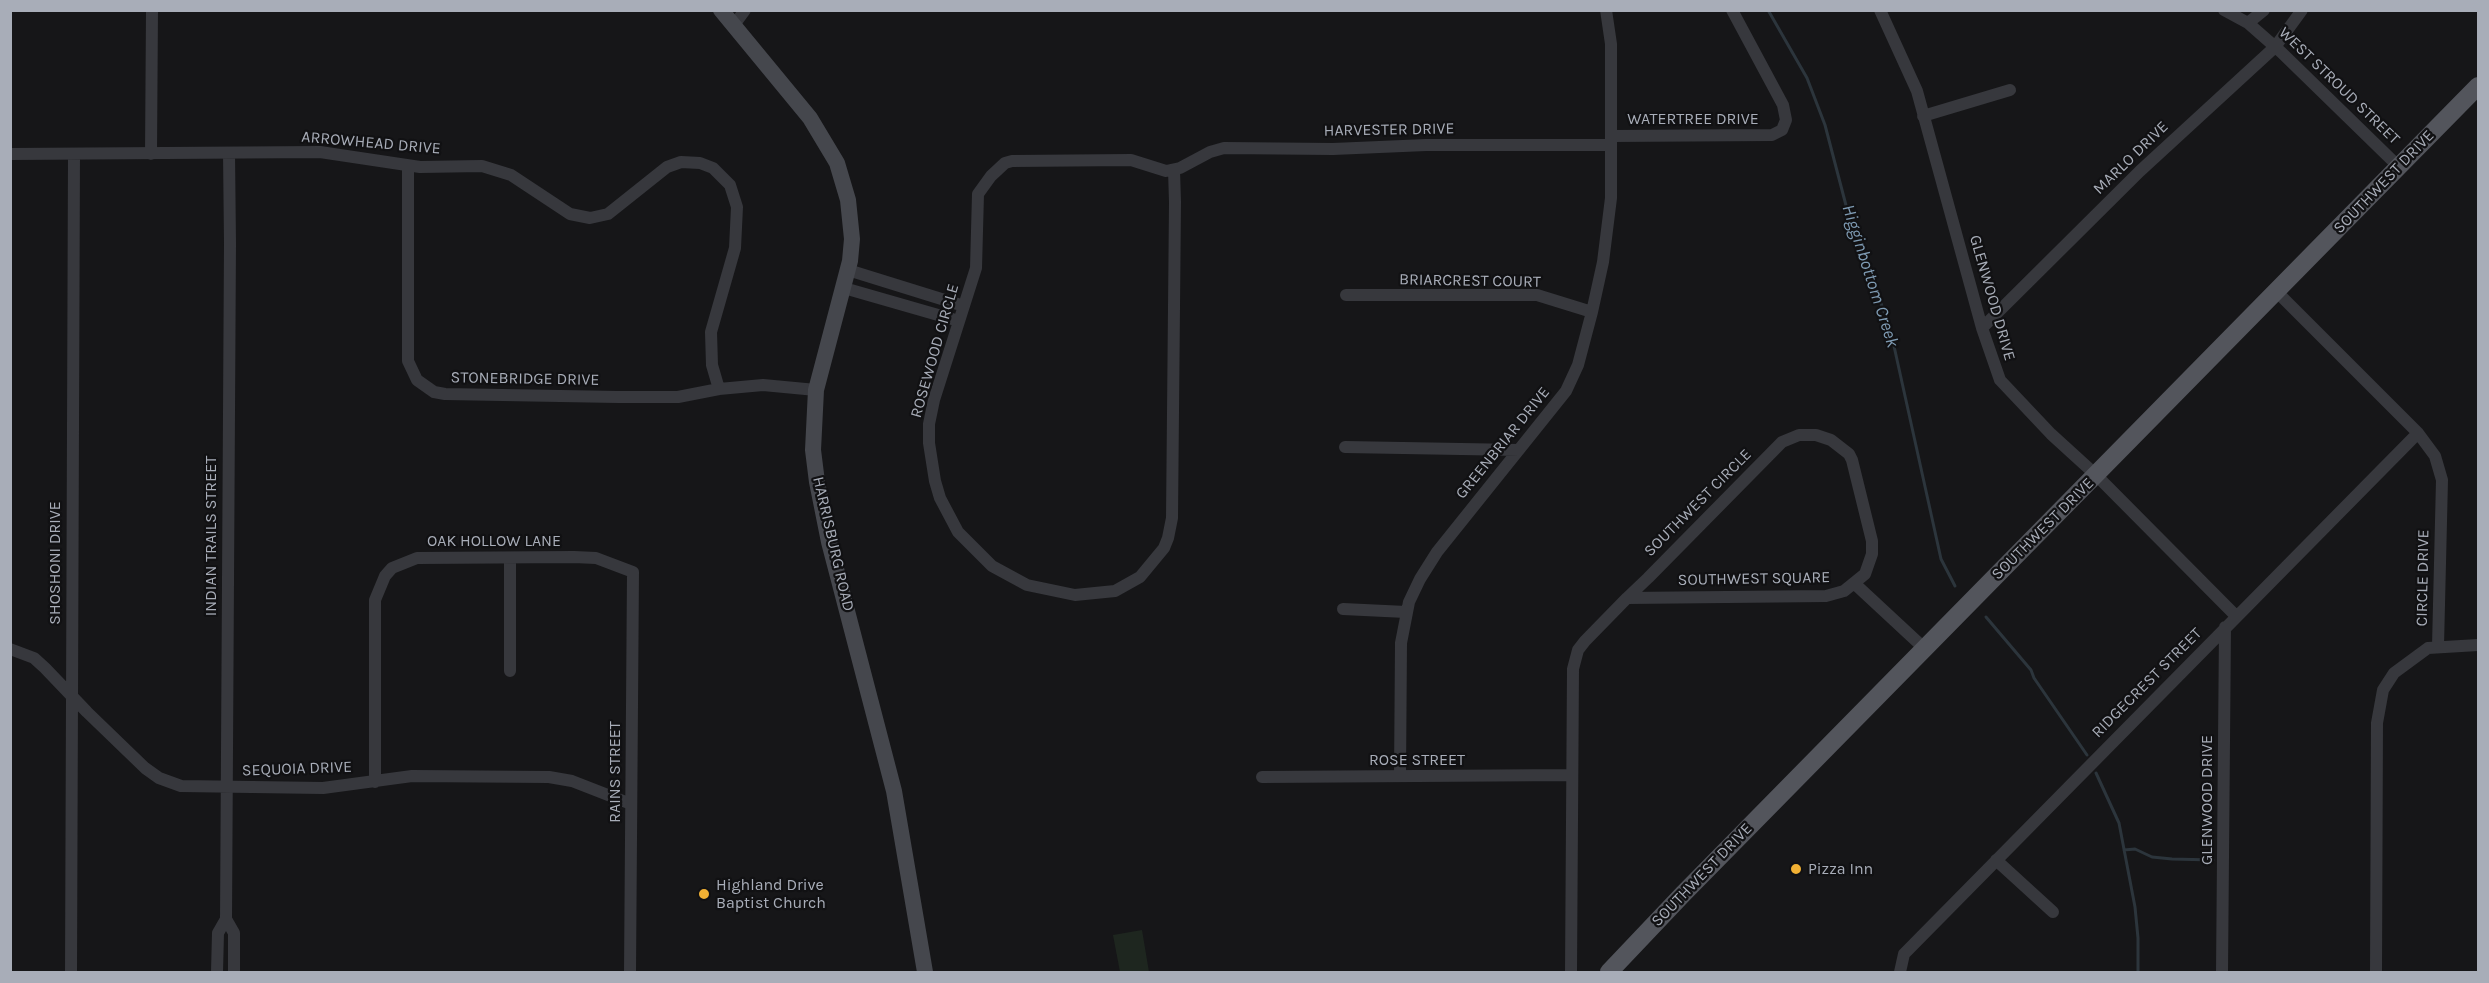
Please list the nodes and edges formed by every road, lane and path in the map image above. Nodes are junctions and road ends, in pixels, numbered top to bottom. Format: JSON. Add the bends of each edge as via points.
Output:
{"nodes":[{"id":1,"x":152,"y":10,"type":"edge"},
{"id":2,"x":721,"y":10,"type":"edge"},
{"id":3,"x":745,"y":10,"type":"edge"},
{"id":4,"x":1606,"y":10,"type":"edge"},
{"id":5,"x":1732,"y":10,"type":"edge"},
{"id":6,"x":1880,"y":10,"type":"edge"},
{"id":7,"x":2224,"y":10,"type":"edge"},
{"id":8,"x":2264,"y":10,"type":"edge"},
{"id":9,"x":2302,"y":10,"type":"edge"},
{"id":10,"x":2248,"y":23,"type":"junction"},
{"id":11,"x":734,"y":25,"type":"junction"},
{"id":12,"x":2275,"y":46,"type":"junction"},
{"id":13,"x":2010,"y":90,"type":"dead end"},
{"id":14,"x":2475,"y":91,"type":"edge"},
{"id":15,"x":1923,"y":116,"type":"junction"},
{"id":16,"x":1611,"y":141,"type":"junction"},
{"id":17,"x":229,"y":153,"type":"junction"},
{"id":18,"x":10,"y":154,"type":"edge"},
{"id":19,"x":74,"y":154,"type":"junction"},
{"id":20,"x":151,"y":154,"type":"junction"},
{"id":21,"x":408,"y":166,"type":"junction"},
{"id":22,"x":2399,"y":167,"type":"junction"},
{"id":23,"x":1174,"y":170,"type":"junction"},
{"id":24,"x":848,"y":270,"type":"junction"},
{"id":25,"x":844,"y":288,"type":"junction"},
{"id":26,"x":2277,"y":292,"type":"junction"},
{"id":27,"x":1346,"y":295,"type":"dead end"},
{"id":28,"x":964,"y":306,"type":"junction"},
{"id":29,"x":1592,"y":312,"type":"junction"},
{"id":30,"x":959,"y":321,"type":"junction"},
{"id":31,"x":1982,"y":328,"type":"junction"},
{"id":32,"x":719,"y":389,"type":"junction"},
{"id":33,"x":816,"y":390,"type":"junction"},
{"id":34,"x":2418,"y":433,"type":"junction"},
{"id":35,"x":1345,"y":447,"type":"dead end"},
{"id":36,"x":1519,"y":450,"type":"junction"},
{"id":37,"x":2096,"y":475,"type":"junction"},
{"id":38,"x":510,"y":558,"type":"junction"},
{"id":39,"x":633,"y":572,"type":"joint"},
{"id":40,"x":1855,"y":584,"type":"junction"},
{"id":41,"x":1627,"y":598,"type":"junction"},
{"id":42,"x":1343,"y":609,"type":"dead end"},
{"id":43,"x":1406,"y":612,"type":"junction"},
{"id":44,"x":2236,"y":616,"type":"junction"},
{"id":45,"x":2225,"y":627,"type":"junction"},
{"id":46,"x":2478,"y":645,"type":"edge"},
{"id":47,"x":2438,"y":646,"type":"junction"},
{"id":48,"x":10,"y":649,"type":"edge"},
{"id":49,"x":1925,"y":649,"type":"junction"},
{"id":50,"x":510,"y":670,"type":"dead end"},
{"id":51,"x":71,"y":696,"type":"junction"},
{"id":52,"x":1572,"y":775,"type":"junction"},
{"id":53,"x":1400,"y":776,"type":"junction"},
{"id":54,"x":1262,"y":777,"type":"dead end"},
{"id":55,"x":375,"y":782,"type":"junction"},
{"id":56,"x":227,"y":788,"type":"junction"},
{"id":57,"x":631,"y":804,"type":"junction"},
{"id":58,"x":1996,"y":860,"type":"junction"},
{"id":59,"x":2053,"y":912,"type":"dead end"},
{"id":60,"x":226,"y":919,"type":"junction"},
{"id":61,"x":217,"y":968,"type":"edge"},
{"id":62,"x":234,"y":968,"type":"edge"},
{"id":63,"x":71,"y":972,"type":"edge"},
{"id":64,"x":630,"y":972,"type":"edge"},
{"id":65,"x":925,"y":972,"type":"edge"},
{"id":66,"x":1571,"y":972,"type":"edge"},
{"id":67,"x":1609,"y":972,"type":"edge"},
{"id":68,"x":1900,"y":972,"type":"edge"},
{"id":69,"x":2222,"y":972,"type":"edge"},
{"id":70,"x":2376,"y":972,"type":"edge"}],
"edges":[{"from":1,"to":20,"type":"street"},
{"from":2,"to":11,"type":"main road","name":"HARRISBURG ROAD"},
{"from":3,"to":11,"type":"street"},
{"from":4,"to":16,"type":"street","name":"GREENBRIAR DRIVE","via":[[1611,44]]},
{"from":5,"to":16,"type":"street","name":"WATERTREE DRIVE","via":[[1783,105],[1786,120],[1782,130],[1772,135]]},
{"from":6,"to":15,"type":"street","name":"GLENWOOD DRIVE","via":[[1917,91]]},
{"from":7,"to":10,"type":"street","name":"WEST STROUD STREET"},
{"from":8,"to":10,"type":"street"},
{"from":9,"to":12,"type":"street","name":"MARLO DRIVE"},
{"from":10,"to":12,"type":"street","name":"WEST STROUD STREET"},
{"from":11,"to":24,"type":"main road","name":"HARRISBURG ROAD","via":[[810,118],[837,163],[851,219]]},
{"from":12,"to":22,"type":"street","name":"WEST STROUD STREET"},
{"from":12,"to":31,"type":"street","name":"MARLO DRIVE","via":[[2140,171]]},
{"from":13,"to":15,"type":"street"},
{"from":14,"to":22,"type":"main road","name":"SOUTHWEST DRIVE"},
{"from":15,"to":31,"type":"street","name":"GLENWOOD DRIVE"},
{"from":16,"to":23,"type":"street","name":"HARVESTER DRIVE","via":[[1224,148]]},
{"from":16,"to":29,"type":"street","name":"GREENBRIAR DRIVE","via":[[1609,219]]},
{"from":17,"to":20,"type":"street","name":"ARROWHEAD DRIVE"},
{"from":17,"to":21,"type":"street","name":"ARROWHEAD DRIVE","via":[[320,152]]},
{"from":17,"to":56,"type":"street","name":"INDIAN TRAILS STREET"},
{"from":18,"to":19,"type":"street","name":"ARROWHEAD DRIVE"},
{"from":19,"to":20,"type":"street","name":"ARROWHEAD DRIVE"},
{"from":19,"to":51,"type":"street","name":"SHOSHONI DRIVE"},
{"from":21,"to":32,"type":"street","name":"STONEBRIDGE DRIVE","via":[[408,361],[424,386],[445,394],[618,398],[678,397]]},
{"from":21,"to":32,"type":"street","name":"ARROWHEAD DRIVE","via":[[482,166],[497,170],[512,175],[570,214],[590,219],[608,214],[671,165],[694,162],[713,168],[730,185],[737,207],[735,248],[711,332],[712,365]]},
{"from":22,"to":26,"type":"main road","name":"SOUTHWEST DRIVE"},
{"from":23,"to":28,"type":"street","name":"ROSEWOOD CIRCLE","via":[[1131,160],[1005,163],[978,194],[976,268]]},
{"from":23,"to":30,"type":"street","name":"ROSEWOOD CIRCLE","via":[[1172,518],[1164,548],[1130,584],[1115,591],[1075,595],[1027,585],[992,566],[958,532],[940,498],[928,433],[934,400]]},
{"from":24,"to":25,"type":"main road","name":"HARRISBURG ROAD"},
{"from":24,"to":28,"type":"street"},
{"from":25,"to":30,"type":"street"},
{"from":25,"to":33,"type":"main road","name":"HARRISBURG ROAD"},
{"from":26,"to":34,"type":"street","name":"CIRCLE DRIVE"},
{"from":26,"to":37,"type":"main road","name":"SOUTHWEST DRIVE"},
{"from":27,"to":29,"type":"street","name":"BRIARCREST COURT","via":[[1537,296]]},
{"from":28,"to":30,"type":"street","name":"ROSEWOOD CIRCLE"},
{"from":29,"to":36,"type":"street","name":"GREENBRIAR DRIVE","via":[[1578,365],[1566,391]]},
{"from":31,"to":37,"type":"street","name":"GLENWOOD DRIVE","via":[[1997,374],[2006,387]]},
{"from":32,"to":33,"type":"street","name":"STONEBRIDGE DRIVE","via":[[763,385]]},
{"from":33,"to":65,"type":"main road","name":"HARRISBURG ROAD","via":[[813,450],[822,513],[885,750]]},
{"from":34,"to":44,"type":"street","name":"RIDGECREST STREET"},
{"from":34,"to":47,"type":"street","name":"CIRCLE DRIVE","via":[[2435,456],[2442,480]]},
{"from":35,"to":36,"type":"street"},
{"from":36,"to":43,"type":"street","name":"GREENBRIAR DRIVE","via":[[1429,562]]},
{"from":37,"to":44,"type":"street","name":"GLENWOOD DRIVE"},
{"from":37,"to":49,"type":"main road","name":"SOUTHWEST DRIVE"},
{"from":38,"to":39,"type":"street","name":"OAK HOLLOW LANE","via":[[596,558]]},
{"from":38,"to":50,"type":"street"},
{"from":38,"to":55,"type":"street","name":"OAK HOLLOW LANE","via":[[417,558],[399,564],[385,576],[375,600]]},
{"from":39,"to":57,"type":"street","name":"RAINS STREET"},
{"from":40,"to":41,"type":"street","name":"SOUTHWEST SQUARE","via":[[1826,596]]},
{"from":40,"to":41,"type":"street","name":"SOUTHWEST CIRCLE","via":[[1869,566],[1872,541],[1852,460],[1844,448],[1831,440],[1799,435],[1782,442]]},
{"from":40,"to":49,"type":"street","name":"SOUTHWEST SQUARE"},
{"from":41,"to":52,"type":"street","name":"SOUTHWEST CIRCLE","via":[[1585,641],[1575,658]]},
{"from":42,"to":43,"type":"street"},
{"from":43,"to":53,"type":"street","name":"GREENBRIAR DRIVE","via":[[1401,643]]},
{"from":44,"to":45,"type":"street","name":"RIDGECREST STREET"},
{"from":45,"to":58,"type":"street","name":"RIDGECREST STREET"},
{"from":45,"to":69,"type":"street","name":"GLENWOOD DRIVE"},
{"from":46,"to":47,"type":"street"},
{"from":47,"to":70,"type":"street","name":"CIRCLE DRIVE","via":[[2428,648],[2394,673],[2381,701]]},
{"from":48,"to":51,"type":"street","name":"SEQUOIA DRIVE","via":[[33,658]]},
{"from":49,"to":67,"type":"main road","name":"SOUTHWEST DRIVE"},
{"from":51,"to":56,"type":"street","name":"SEQUOIA DRIVE","via":[[159,778],[181,786]]},
{"from":51,"to":63,"type":"street","name":"SHOSHONI DRIVE"},
{"from":52,"to":53,"type":"street","name":"ROSE STREET"},
{"from":52,"to":66,"type":"street","name":"SOUTHWEST CIRCLE"},
{"from":53,"to":54,"type":"street","name":"ROSE STREET"},
{"from":55,"to":56,"type":"street","name":"SEQUOIA DRIVE","via":[[323,788]]},
{"from":55,"to":57,"type":"street","name":"SEQUOIA DRIVE","via":[[423,776],[549,777],[572,781]]},
{"from":56,"to":60,"type":"street","name":"INDIAN TRAILS STREET"},
{"from":57,"to":64,"type":"street","name":"RAINS STREET"},
{"from":58,"to":59,"type":"street"},
{"from":58,"to":68,"type":"street","name":"RIDGECREST STREET","via":[[1902,958]]},
{"from":60,"to":61,"type":"street","name":"INDIAN TRAILS STREET","via":[[218,933]]},
{"from":60,"to":62,"type":"street","name":"INDIAN TRAILS STREET","via":[[234,933]]},
{"from":61,"to":62,"type":"street"}]}
